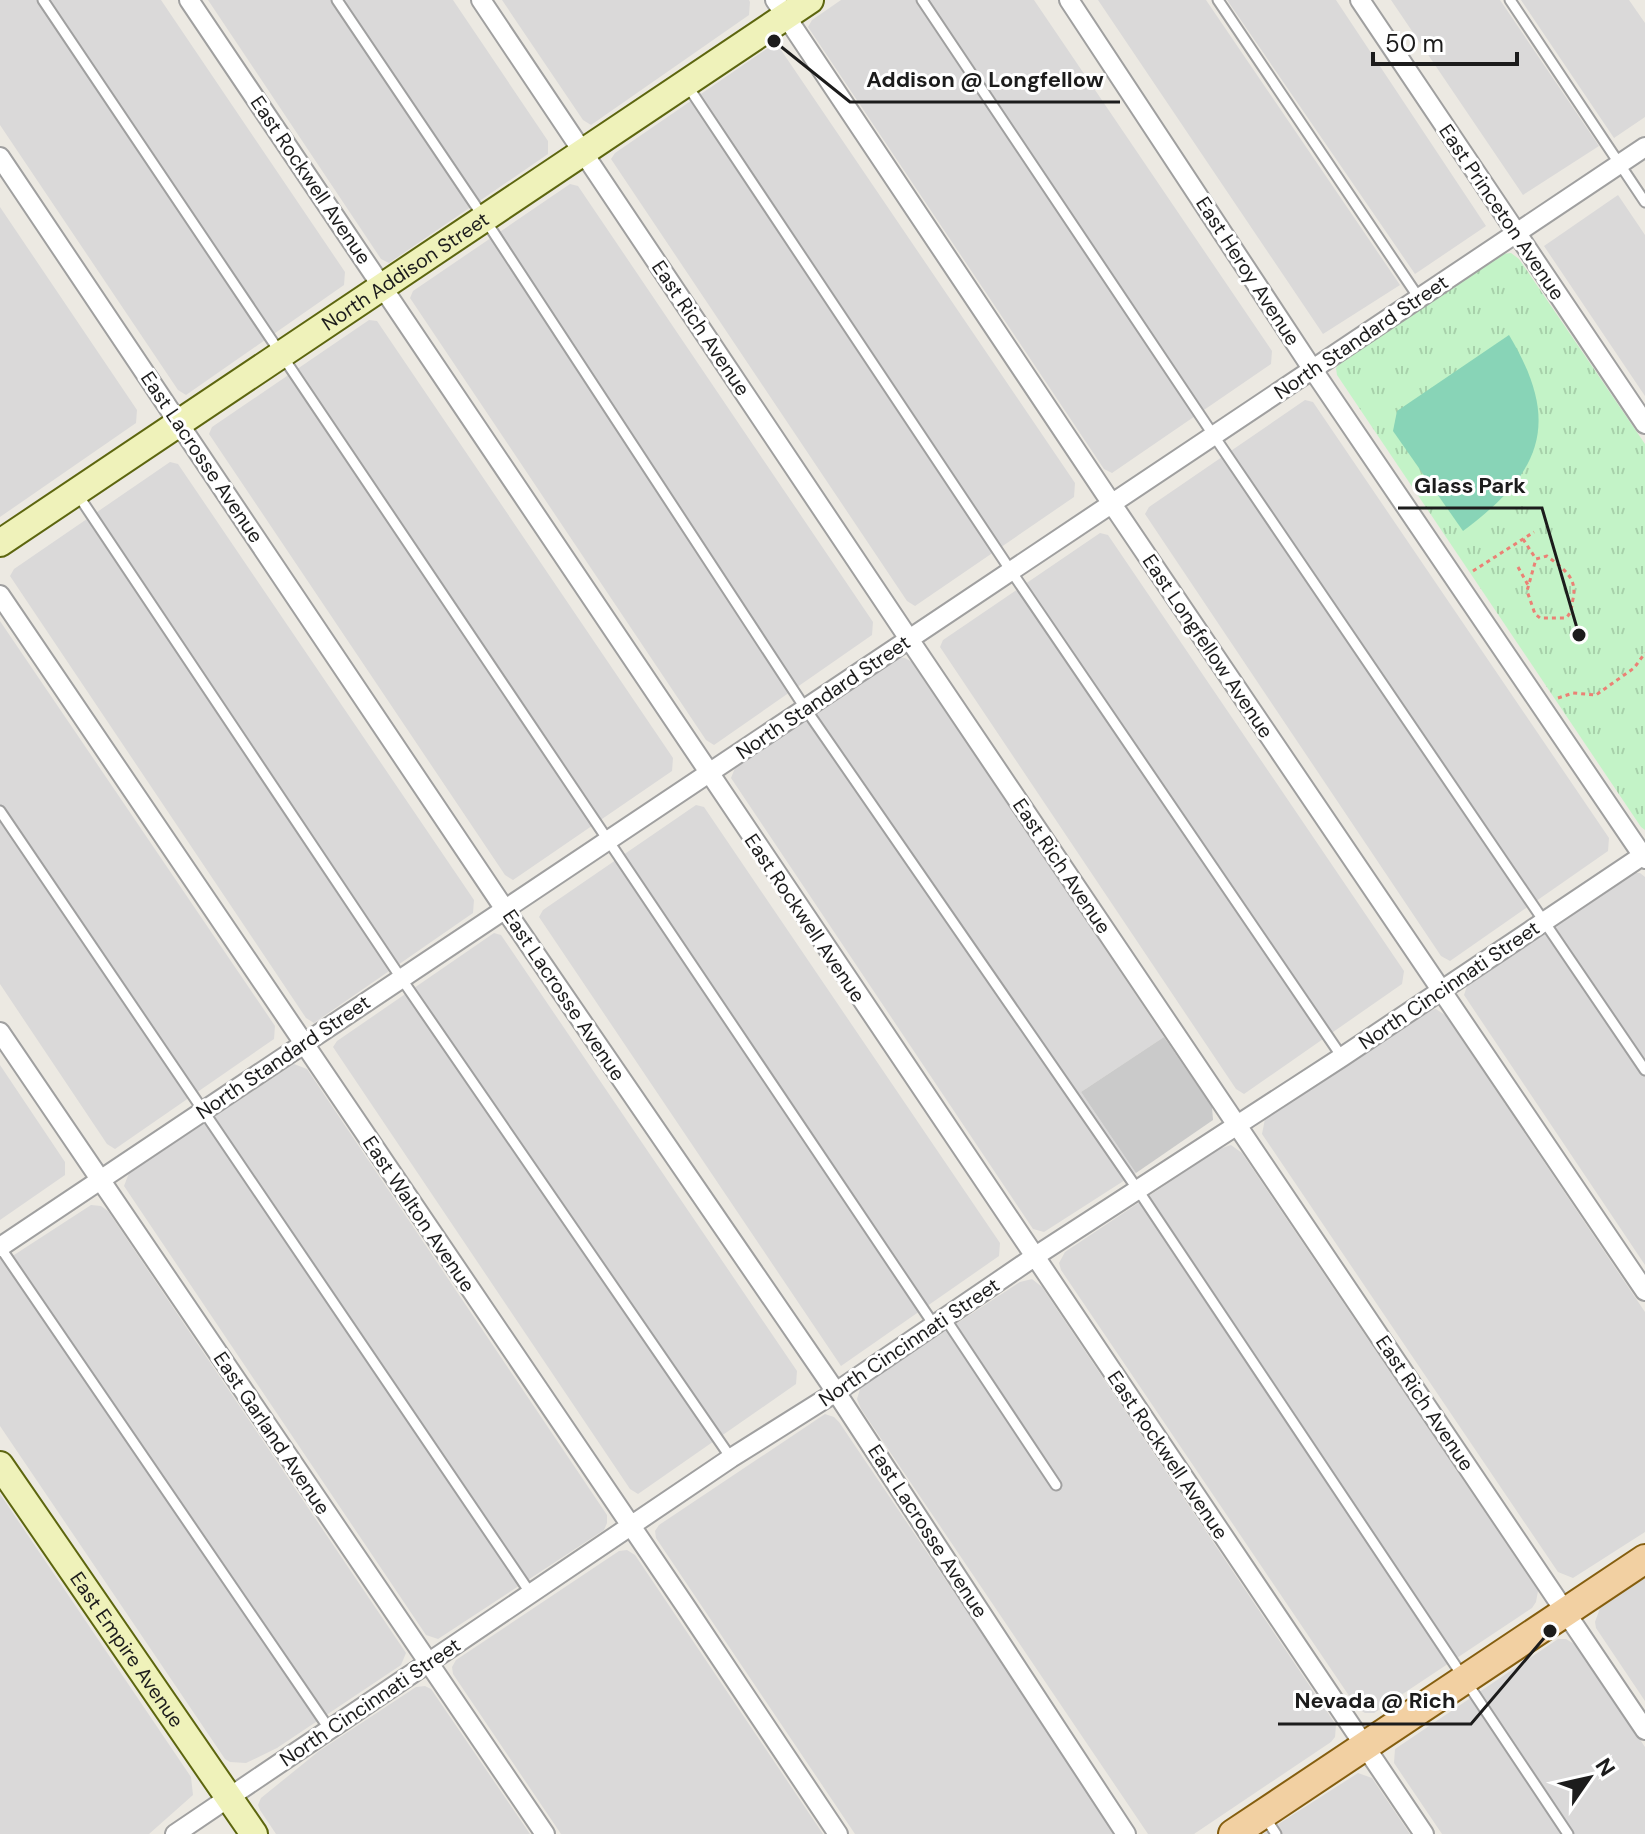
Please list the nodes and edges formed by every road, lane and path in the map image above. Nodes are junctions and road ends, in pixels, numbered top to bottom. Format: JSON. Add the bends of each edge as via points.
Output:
{"nodes":[{"id":1,"x":43,"y":0,"type":"edge"},
{"id":2,"x":189,"y":0,"type":"edge"},
{"id":3,"x":337,"y":0,"type":"edge"},
{"id":4,"x":481,"y":0,"type":"edge"},
{"id":5,"x":810,"y":0,"type":"edge"},
{"id":6,"x":922,"y":0,"type":"edge"},
{"id":7,"x":1069,"y":0,"type":"edge"},
{"id":8,"x":1218,"y":0,"type":"edge"},
{"id":9,"x":1360,"y":0,"type":"edge"},
{"id":10,"x":1510,"y":0,"type":"edge"},
{"id":11,"x":780,"y":8,"type":"edge"},
{"id":12,"x":686,"y":83,"type":"junction"},
{"id":13,"x":1645,"y":147,"type":"edge"},
{"id":14,"x":583,"y":152,"type":"junction"},
{"id":15,"x":0,"y":157,"type":"edge"},
{"id":16,"x":1620,"y":164,"type":"junction"},
{"id":17,"x":1645,"y":202,"type":"edge"},
{"id":18,"x":484,"y":218,"type":"junction"},
{"id":19,"x":1516,"y":234,"type":"junction"},
{"id":20,"x":383,"y":287,"type":"junction"},
{"id":21,"x":1419,"y":298,"type":"junction"},
{"id":22,"x":283,"y":354,"type":"junction"},
{"id":23,"x":1313,"y":370,"type":"junction"},
{"id":24,"x":180,"y":423,"type":"junction"},
{"id":25,"x":1645,"y":424,"type":"edge"},
{"id":26,"x":1214,"y":436,"type":"junction"},
{"id":27,"x":76,"y":492,"type":"junction"},
{"id":28,"x":1112,"y":504,"type":"junction"},
{"id":29,"x":1534,"y":532,"type":"dead end"},
{"id":30,"x":1523,"y":539,"type":"junction"},
{"id":31,"x":0,"y":543,"type":"edge"},
{"id":32,"x":1536,"y":559,"type":"junction"},
{"id":33,"x":1518,"y":567,"type":"dead end"},
{"id":34,"x":1011,"y":571,"type":"junction"},
{"id":35,"x":1456,"y":581,"type":"junction"},
{"id":36,"x":1529,"y":586,"type":"junction"},
{"id":37,"x":0,"y":595,"type":"edge"},
{"id":38,"x":909,"y":639,"type":"junction"},
{"id":39,"x":1645,"y":653,"type":"edge"},
{"id":40,"x":1542,"y":707,"type":"junction"},
{"id":41,"x":805,"y":708,"type":"junction"},
{"id":42,"x":708,"y":774,"type":"junction"},
{"id":43,"x":0,"y":811,"type":"edge"},
{"id":44,"x":606,"y":841,"type":"junction"},
{"id":45,"x":1644,"y":856,"type":"edge"},
{"id":46,"x":504,"y":908,"type":"junction"},
{"id":47,"x":1545,"y":921,"type":"junction"},
{"id":48,"x":401,"y":978,"type":"junction"},
{"id":49,"x":1442,"y":989,"type":"junction"},
{"id":50,"x":0,"y":1032,"type":"edge"},
{"id":51,"x":303,"y":1044,"type":"junction"},
{"id":52,"x":1342,"y":1057,"type":"junction"},
{"id":53,"x":1645,"y":1070,"type":"edge"},
{"id":54,"x":203,"y":1111,"type":"junction"},
{"id":55,"x":1238,"y":1124,"type":"junction"},
{"id":56,"x":99,"y":1180,"type":"junction"},
{"id":57,"x":1138,"y":1190,"type":"junction"},
{"id":58,"x":0,"y":1247,"type":"edge"},
{"id":59,"x":1034,"y":1257,"type":"junction"},
{"id":60,"x":1645,"y":1291,"type":"edge"},
{"id":61,"x":939,"y":1322,"type":"junction"},
{"id":62,"x":836,"y":1392,"type":"junction"},
{"id":63,"x":731,"y":1458,"type":"junction"},
{"id":64,"x":0,"y":1465,"type":"edge"},
{"id":65,"x":1056,"y":1485,"type":"dead end"},
{"id":66,"x":633,"y":1525,"type":"junction"},
{"id":67,"x":1645,"y":1559,"type":"edge"},
{"id":68,"x":531,"y":1594,"type":"junction"},
{"id":69,"x":1565,"y":1611,"type":"junction"},
{"id":70,"x":429,"y":1663,"type":"junction"},
{"id":71,"x":1463,"y":1680,"type":"junction"},
{"id":72,"x":330,"y":1730,"type":"junction"},
{"id":73,"x":1645,"y":1730,"type":"edge"},
{"id":74,"x":1365,"y":1746,"type":"junction"},
{"id":75,"x":229,"y":1797,"type":"junction"},
{"id":76,"x":1270,"y":1824,"type":"edge"},
{"id":77,"x":175,"y":1834,"type":"edge"},
{"id":78,"x":254,"y":1834,"type":"edge"},
{"id":79,"x":545,"y":1834,"type":"edge"},
{"id":80,"x":838,"y":1834,"type":"edge"},
{"id":81,"x":1126,"y":1834,"type":"edge"},
{"id":82,"x":1233,"y":1834,"type":"edge"},
{"id":83,"x":1424,"y":1834,"type":"edge"},
{"id":84,"x":1568,"y":1834,"type":"edge"}],
"edges":[{"from":1,"to":22,"type":"lane"},
{"from":2,"to":20,"type":"street","name":"East Rockwell Avenue"},
{"from":3,"to":18,"type":"lane"},
{"from":4,"to":14,"type":"street","name":"East Rich Avenue"},
{"from":5,"to":11,"type":"street","name":"North Addison Street"},
{"from":6,"to":26,"type":"lane"},
{"from":7,"to":23,"type":"street","name":"East Heroy Avenue"},
{"from":8,"to":21,"type":"lane"},
{"from":9,"to":19,"type":"street","name":"East Princeton Avenue"},
{"from":10,"to":16,"type":"lane"},
{"from":11,"to":12,"type":"street","name":"North Addison Street"},
{"from":11,"to":28,"type":"street","name":"East Longfellow Avenue"},
{"from":12,"to":14,"type":"street","name":"North Addison Street"},
{"from":12,"to":34,"type":"lane"},
{"from":13,"to":16,"type":"street","name":"North Standard Street"},
{"from":14,"to":18,"type":"street","name":"North Addison Street"},
{"from":14,"to":38,"type":"street","name":"East Rich Avenue"},
{"from":15,"to":24,"type":"street","name":"East Lacrosse Avenue"},
{"from":16,"to":17,"type":"lane"},
{"from":16,"to":19,"type":"street","name":"North Standard Street"},
{"from":18,"to":20,"type":"street","name":"North Addison Street"},
{"from":18,"to":41,"type":"lane"},
{"from":19,"to":21,"type":"street","name":"North Standard Street"},
{"from":19,"to":25,"type":"street","name":"East Princeton Avenue"},
{"from":20,"to":22,"type":"street","name":"North Addison Street"},
{"from":20,"to":42,"type":"street","name":"East Rockwell Avenue"},
{"from":21,"to":23,"type":"street","name":"North Standard Street"},
{"from":22,"to":24,"type":"street","name":"North Addison Street"},
{"from":22,"to":44,"type":"lane"},
{"from":23,"to":26,"type":"street","name":"North Standard Street"},
{"from":23,"to":35,"type":"street","name":"East Heroy Avenue"},
{"from":24,"to":27,"type":"street","name":"North Addison Street"},
{"from":24,"to":46,"type":"street","name":"East Lacrosse Avenue"},
{"from":26,"to":28,"type":"street","name":"North Standard Street"},
{"from":26,"to":47,"type":"lane"},
{"from":27,"to":31,"type":"street","name":"North Addison Street"},
{"from":27,"to":48,"type":"lane"},
{"from":28,"to":34,"type":"street","name":"North Standard Street"},
{"from":28,"to":49,"type":"street","name":"East Longfellow Avenue"},
{"from":29,"to":30,"type":"path"},
{"from":30,"to":32,"type":"path"},
{"from":30,"to":35,"type":"path"},
{"from":32,"to":36,"type":"path"},
{"from":32,"to":36,"type":"path","via":[[1547,556],[1573,580],[1570,614],[1561,620],[1537,617],[1527,598]]},
{"from":33,"to":36,"type":"path"},
{"from":34,"to":38,"type":"street","name":"North Standard Street"},
{"from":34,"to":52,"type":"lane"},
{"from":35,"to":40,"type":"street","name":"East Heroy Avenue"},
{"from":37,"to":51,"type":"street","name":"East Walton Avenue"},
{"from":38,"to":41,"type":"street","name":"North Standard Street"},
{"from":38,"to":55,"type":"street","name":"East Rich Avenue"},
{"from":39,"to":40,"type":"path","via":[[1634,668],[1596,695],[1573,693]]},
{"from":40,"to":45,"type":"street","name":"East Heroy Avenue"},
{"from":41,"to":42,"type":"street","name":"North Standard Street"},
{"from":41,"to":57,"type":"lane"},
{"from":42,"to":44,"type":"street","name":"North Standard Street"},
{"from":42,"to":59,"type":"street","name":"East Rockwell Avenue"},
{"from":43,"to":54,"type":"lane"},
{"from":44,"to":46,"type":"street","name":"North Standard Street"},
{"from":44,"to":61,"type":"lane"},
{"from":45,"to":47,"type":"street","name":"North Cincinnati Street"},
{"from":46,"to":48,"type":"street","name":"North Standard Street"},
{"from":46,"to":62,"type":"street","name":"East Lacrosse Avenue"},
{"from":47,"to":49,"type":"street","name":"North Cincinnati Street"},
{"from":47,"to":53,"type":"lane"},
{"from":48,"to":51,"type":"street","name":"North Standard Street"},
{"from":48,"to":63,"type":"lane"},
{"from":49,"to":52,"type":"street","name":"North Cincinnati Street"},
{"from":49,"to":60,"type":"street","name":"East Longfellow Avenue"},
{"from":50,"to":56,"type":"street","name":"East Garland Avenue"},
{"from":51,"to":54,"type":"street","name":"North Standard Street"},
{"from":51,"to":66,"type":"street","name":"East Walton Avenue"},
{"from":52,"to":55,"type":"street","name":"North Cincinnati Street"},
{"from":54,"to":56,"type":"street","name":"North Standard Street"},
{"from":54,"to":68,"type":"lane"},
{"from":55,"to":57,"type":"street","name":"North Cincinnati Street"},
{"from":55,"to":69,"type":"street","name":"East Rich Avenue"},
{"from":56,"to":58,"type":"street","name":"North Standard Street"},
{"from":56,"to":70,"type":"street","name":"East Garland Avenue"},
{"from":57,"to":59,"type":"street","name":"North Cincinnati Street"},
{"from":57,"to":71,"type":"lane"},
{"from":58,"to":72,"type":"lane"},
{"from":59,"to":61,"type":"street","name":"North Cincinnati Street"},
{"from":59,"to":74,"type":"street","name":"East Rockwell Avenue"},
{"from":61,"to":62,"type":"street","name":"North Cincinnati Street"},
{"from":61,"to":65,"type":"lane"},
{"from":62,"to":63,"type":"street","name":"North Cincinnati Street"},
{"from":62,"to":81,"type":"street","name":"East Lacrosse Avenue"},
{"from":63,"to":66,"type":"street","name":"North Cincinnati Street"},
{"from":64,"to":75,"type":"street","name":"East Empire Avenue"},
{"from":66,"to":68,"type":"street","name":"North Cincinnati Street"},
{"from":66,"to":80,"type":"street","name":"East Walton Avenue"},
{"from":67,"to":69,"type":"main road"},
{"from":68,"to":70,"type":"street","name":"North Cincinnati Street"},
{"from":69,"to":71,"type":"main road"},
{"from":69,"to":73,"type":"street","name":"East Rich Avenue"},
{"from":70,"to":72,"type":"street","name":"North Cincinnati Street"},
{"from":70,"to":79,"type":"street","name":"East Garland Avenue"},
{"from":71,"to":74,"type":"main road"},
{"from":71,"to":84,"type":"lane"},
{"from":72,"to":75,"type":"street","name":"North Cincinnati Street"},
{"from":74,"to":76,"type":"main road"},
{"from":74,"to":83,"type":"street","name":"East Rockwell Avenue"},
{"from":75,"to":77,"type":"street","name":"North Cincinnati Street"},
{"from":75,"to":78,"type":"street","name":"East Empire Avenue"},
{"from":76,"to":82,"type":"main road"}]}
